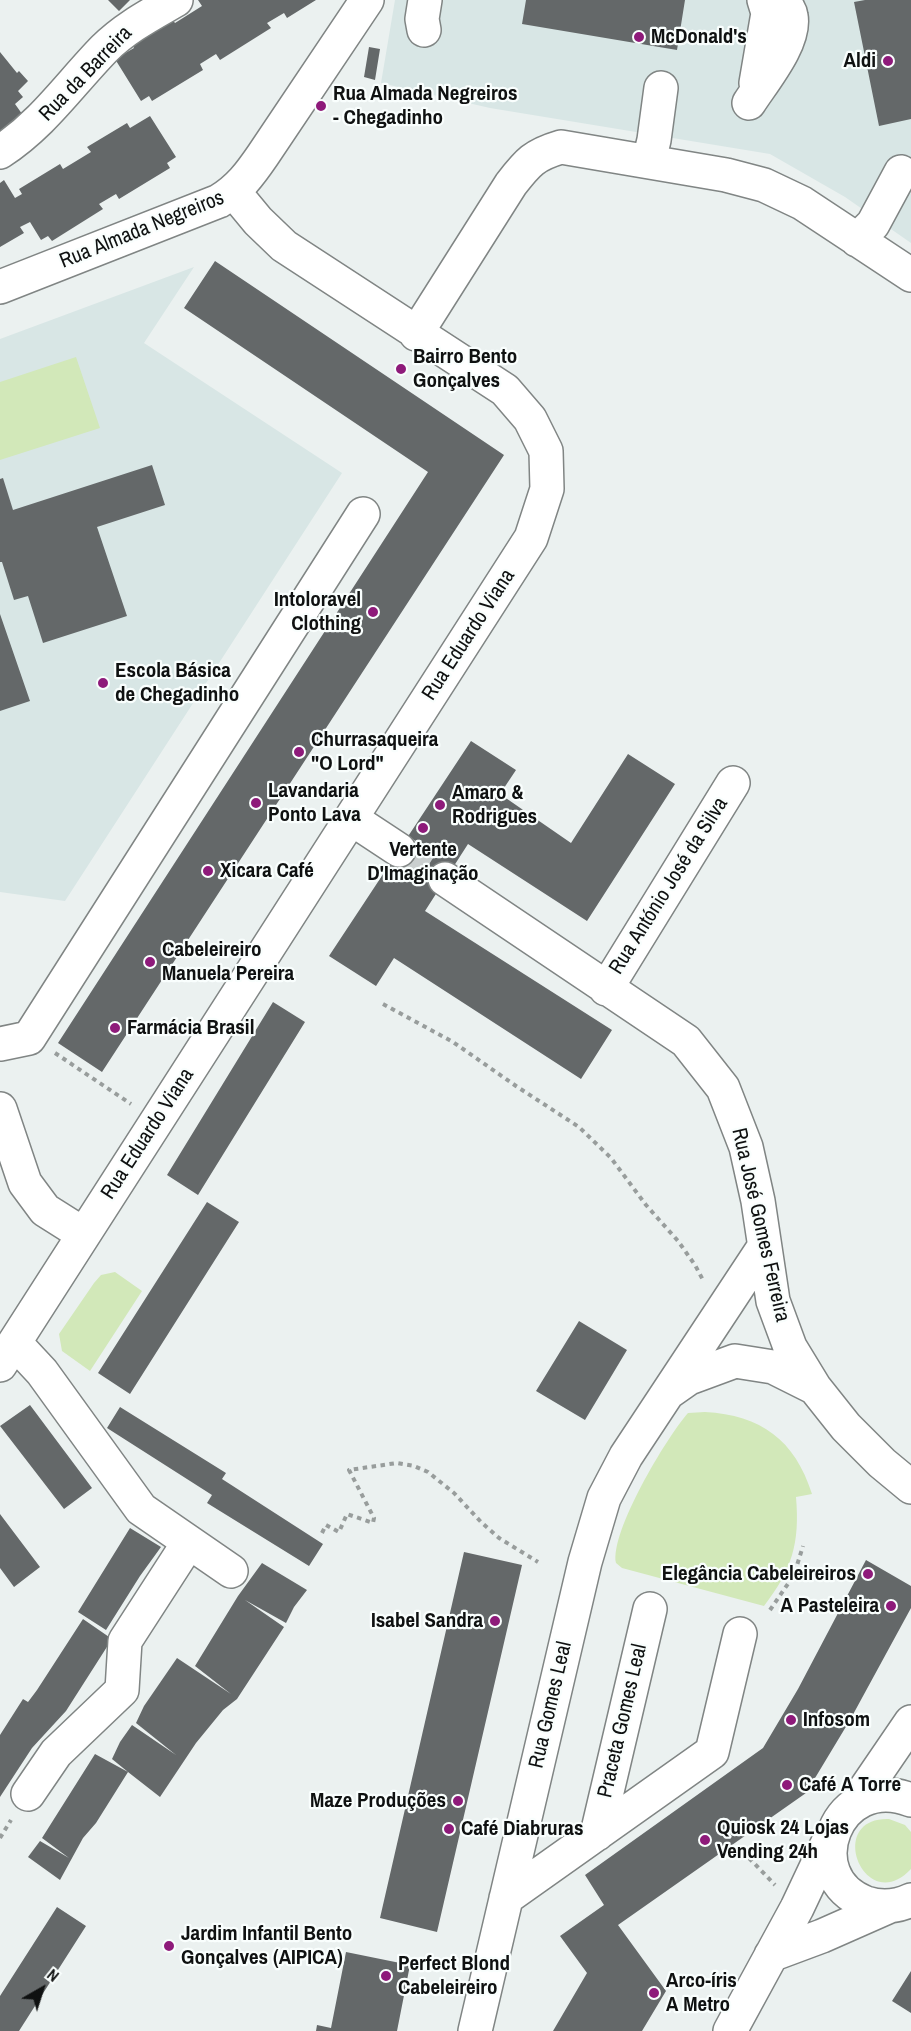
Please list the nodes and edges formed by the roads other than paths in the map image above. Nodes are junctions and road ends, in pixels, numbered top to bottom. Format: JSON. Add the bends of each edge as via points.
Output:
{"nodes":[{"id":1,"x":176,"y":0,"type":"edge"},
{"id":2,"x":367,"y":0,"type":"edge"},
{"id":3,"x":764,"y":0,"type":"edge"},
{"id":4,"x":781,"y":0,"type":"edge"},
{"id":5,"x":661,"y":88,"type":"dead end"},
{"id":6,"x":0,"y":152,"type":"edge"},
{"id":7,"x":649,"y":161,"type":"junction"},
{"id":8,"x":901,"y":172,"type":"dead end"},
{"id":9,"x":234,"y":192,"type":"junction"},
{"id":10,"x":857,"y":240,"type":"junction"},
{"id":11,"x":911,"y":275,"type":"edge"},
{"id":12,"x":0,"y":287,"type":"edge"},
{"id":13,"x":416,"y":334,"type":"junction"},
{"id":14,"x":363,"y":514,"type":"dead end"},
{"id":15,"x":733,"y":783,"type":"dead end"},
{"id":16,"x":352,"y":819,"type":"junction"},
{"id":17,"x":399,"y":850,"type":"tunnel mouth"},
{"id":18,"x":445,"y":879,"type":"tunnel mouth"},
{"id":19,"x":606,"y":989,"type":"junction"},
{"id":20,"x":15,"y":1041,"type":"edge"},
{"id":21,"x":0,"y":1109,"type":"edge"},
{"id":22,"x":83,"y":1234,"type":"junction"},
{"id":23,"x":764,"y":1247,"type":"junction"},
{"id":24,"x":7,"y":1354,"type":"edge"},
{"id":25,"x":815,"y":1388,"type":"junction"},
{"id":26,"x":665,"y":1394,"type":"junction"},
{"id":27,"x":911,"y":1486,"type":"edge"},
{"id":28,"x":189,"y":1542,"type":"junction"},
{"id":29,"x":231,"y":1571,"type":"dead end"},
{"id":30,"x":650,"y":1609,"type":"dead end"},
{"id":31,"x":740,"y":1634,"type":"dead end"},
{"id":32,"x":911,"y":1722,"type":"edge"},
{"id":33,"x":28,"y":1794,"type":"dead end"},
{"id":34,"x":911,"y":1800,"type":"edge"},
{"id":35,"x":855,"y":1804,"type":"junction"},
{"id":36,"x":597,"y":1834,"type":"junction"},
{"id":37,"x":832,"y":1834,"type":"junction"},
{"id":38,"x":506,"y":1898,"type":"junction"},
{"id":39,"x":903,"y":1905,"type":"edge"},
{"id":40,"x":771,"y":1955,"type":"junction"},
{"id":41,"x":475,"y":2031,"type":"edge"},
{"id":42,"x":730,"y":2031,"type":"edge"}],
"edges":[{"from":1,"to":6,"type":"street","name":"Rua da Barreira","via":[[130,26],[39,122]]},
{"from":2,"to":9,"type":"street","name":"Rua Almada Negreiros"},
{"from":3,"to":4,"type":"street","via":[[768,13],[752,98],[787,45],[791,16]]},
{"from":5,"to":7,"type":"street"},
{"from":7,"to":10,"type":"street","via":[[764,185],[802,203]]},
{"from":7,"to":13,"type":"street","via":[[561,147],[541,153],[526,164]]},
{"from":8,"to":10,"type":"street","via":[[873,224]]},
{"from":9,"to":12,"type":"street","name":"Rua Almada Negreiros","via":[[208,206]]},
{"from":9,"to":13,"type":"street","name":"Rua Eduardo Viana","via":[[284,246]]},
{"from":10,"to":11,"type":"street"},
{"from":13,"to":16,"type":"street","name":"Rua Eduardo Viana","via":[[505,390],[530,419],[546,451],[547,489],[531,538]]},
{"from":14,"to":20,"type":"street"},
{"from":15,"to":19,"type":"street","name":"Rua António José da Silva"},
{"from":16,"to":17,"type":"street"},
{"from":16,"to":22,"type":"street","name":"Rua Eduardo Viana"},
{"from":18,"to":19,"type":"street","name":"Rua José Gomes Ferreira"},
{"from":19,"to":23,"type":"street","name":"Rua José Gomes Ferreira","via":[[686,1041],[723,1088],[746,1147],[759,1201]]},
{"from":21,"to":22,"type":"street","via":[[25,1183],[45,1210]]},
{"from":22,"to":24,"type":"street","name":"Rua Eduardo Viana"},
{"from":23,"to":25,"type":"street","name":"Rua José Gomes Ferreira","via":[[773,1301],[790,1347]]},
{"from":23,"to":26,"type":"street","name":"Rua Gomes Leal"},
{"from":24,"to":28,"type":"street","via":[[42,1372],[141,1509]]},
{"from":25,"to":26,"type":"street","name":"Rua Gomes Leal","via":[[773,1367],[735,1360],[689,1378]]},
{"from":25,"to":27,"type":"street","name":"Rua José Gomes Ferreira","via":[[882,1464]]},
{"from":26,"to":38,"type":"street","name":"Rua Gomes Leal","via":[[604,1498],[585,1562]]},
{"from":28,"to":29,"type":"street"},
{"from":28,"to":33,"type":"street","via":[[125,1641],[122,1690],[56,1753]]},
{"from":30,"to":36,"type":"street","name":"Praceta Gomes Leal"},
{"from":31,"to":36,"type":"street","name":"Praceta Gomes Leal","via":[[712,1752]]},
{"from":32,"to":35,"type":"street"},
{"from":34,"to":35,"type":"street","via":[[883,1794]]},
{"from":35,"to":37,"type":"street","via":[[841,1817]]},
{"from":36,"to":38,"type":"street","name":"Praceta Gomes Leal"},
{"from":37,"to":39,"type":"street","via":[[831,1863],[845,1889],[861,1901],[880,1906]]},
{"from":37,"to":40,"type":"street"},
{"from":38,"to":41,"type":"street","name":"Rua Gomes Leal"},
{"from":39,"to":40,"type":"street"},
{"from":40,"to":42,"type":"street"}]}
